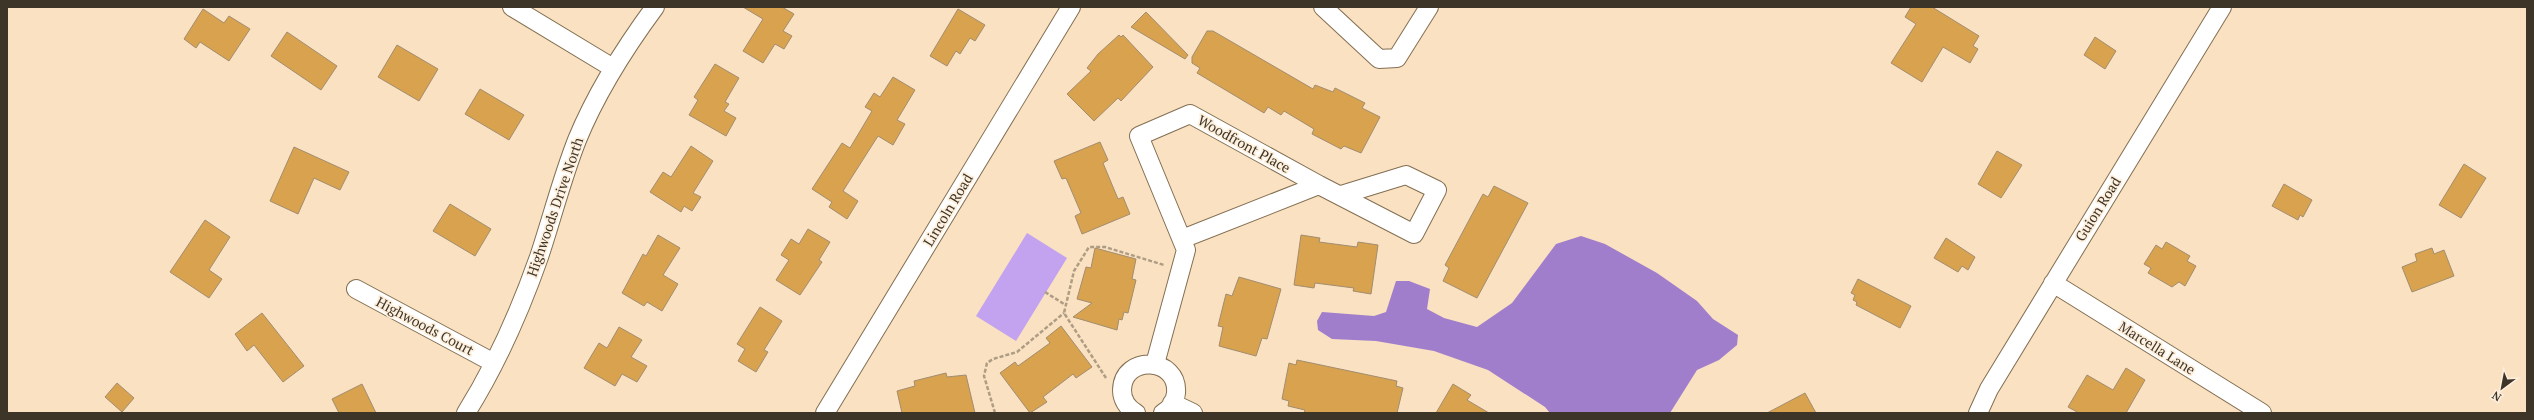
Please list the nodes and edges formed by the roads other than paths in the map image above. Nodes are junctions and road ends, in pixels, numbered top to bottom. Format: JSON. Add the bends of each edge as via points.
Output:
{"nodes":[{"id":1,"x":512,"y":7,"type":"edge"},
{"id":2,"x":655,"y":7,"type":"edge"},
{"id":3,"x":1071,"y":7,"type":"edge"},
{"id":4,"x":1323,"y":7,"type":"edge"},
{"id":5,"x":1429,"y":7,"type":"edge"},
{"id":6,"x":2222,"y":7,"type":"edge"},
{"id":7,"x":613,"y":68,"type":"junction"},
{"id":8,"x":1319,"y":185,"type":"junction"},
{"id":9,"x":1340,"y":195,"type":"junction"},
{"id":10,"x":1182,"y":239,"type":"junction"},
{"id":11,"x":2053,"y":283,"type":"junction"},
{"id":12,"x":356,"y":289,"type":"dead end"},
{"id":13,"x":494,"y":363,"type":"junction"},
{"id":14,"x":1155,"y":364,"type":"junction"},
{"id":15,"x":1167,"y":408,"type":"edge"},
{"id":16,"x":466,"y":413,"type":"edge"},
{"id":17,"x":825,"y":413,"type":"edge"},
{"id":18,"x":1136,"y":413,"type":"edge"},
{"id":19,"x":1193,"y":413,"type":"edge"},
{"id":20,"x":1978,"y":413,"type":"edge"},
{"id":21,"x":2262,"y":413,"type":"edge"}],
"edges":[{"from":1,"to":7,"type":"street"},
{"from":2,"to":7,"type":"street","name":"Highwoods Drive North"},
{"from":3,"to":17,"type":"street","name":"Lincoln Road"},
{"from":4,"to":5,"type":"street","via":[[1379,59],[1397,58]]},
{"from":6,"to":11,"type":"street","name":"Guion Road"},
{"from":7,"to":13,"type":"street","name":"Highwoods Drive North","via":[[577,140],[539,258]]},
{"from":8,"to":9,"type":"street","name":"Woodfront Place"},
{"from":8,"to":10,"type":"street","name":"Woodfront Place"},
{"from":8,"to":10,"type":"street","name":"Woodfront Place","via":[[1190,114],[1139,136]]},
{"from":9,"to":9,"type":"street","name":"Woodfront Place","via":[[1406,175],[1437,190],[1414,234]]},
{"from":10,"to":14,"type":"street","name":"Woodfront Place","via":[[1186,250],[1182,270]]},
{"from":11,"to":20,"type":"street","name":"Guion Road","via":[[1989,389]]},
{"from":11,"to":21,"type":"street","name":"Marcella Lane"},
{"from":12,"to":13,"type":"street","name":"Highwoods Court"},
{"from":13,"to":16,"type":"street","name":"Highwoods Drive North"},
{"from":14,"to":15,"type":"street","via":[[1168,371],[1175,383],[1175,397]]},
{"from":14,"to":18,"type":"street","via":[[1144,364],[1134,368],[1126,376],[1122,392],[1126,403]]},
{"from":15,"to":19,"type":"street"}]}
